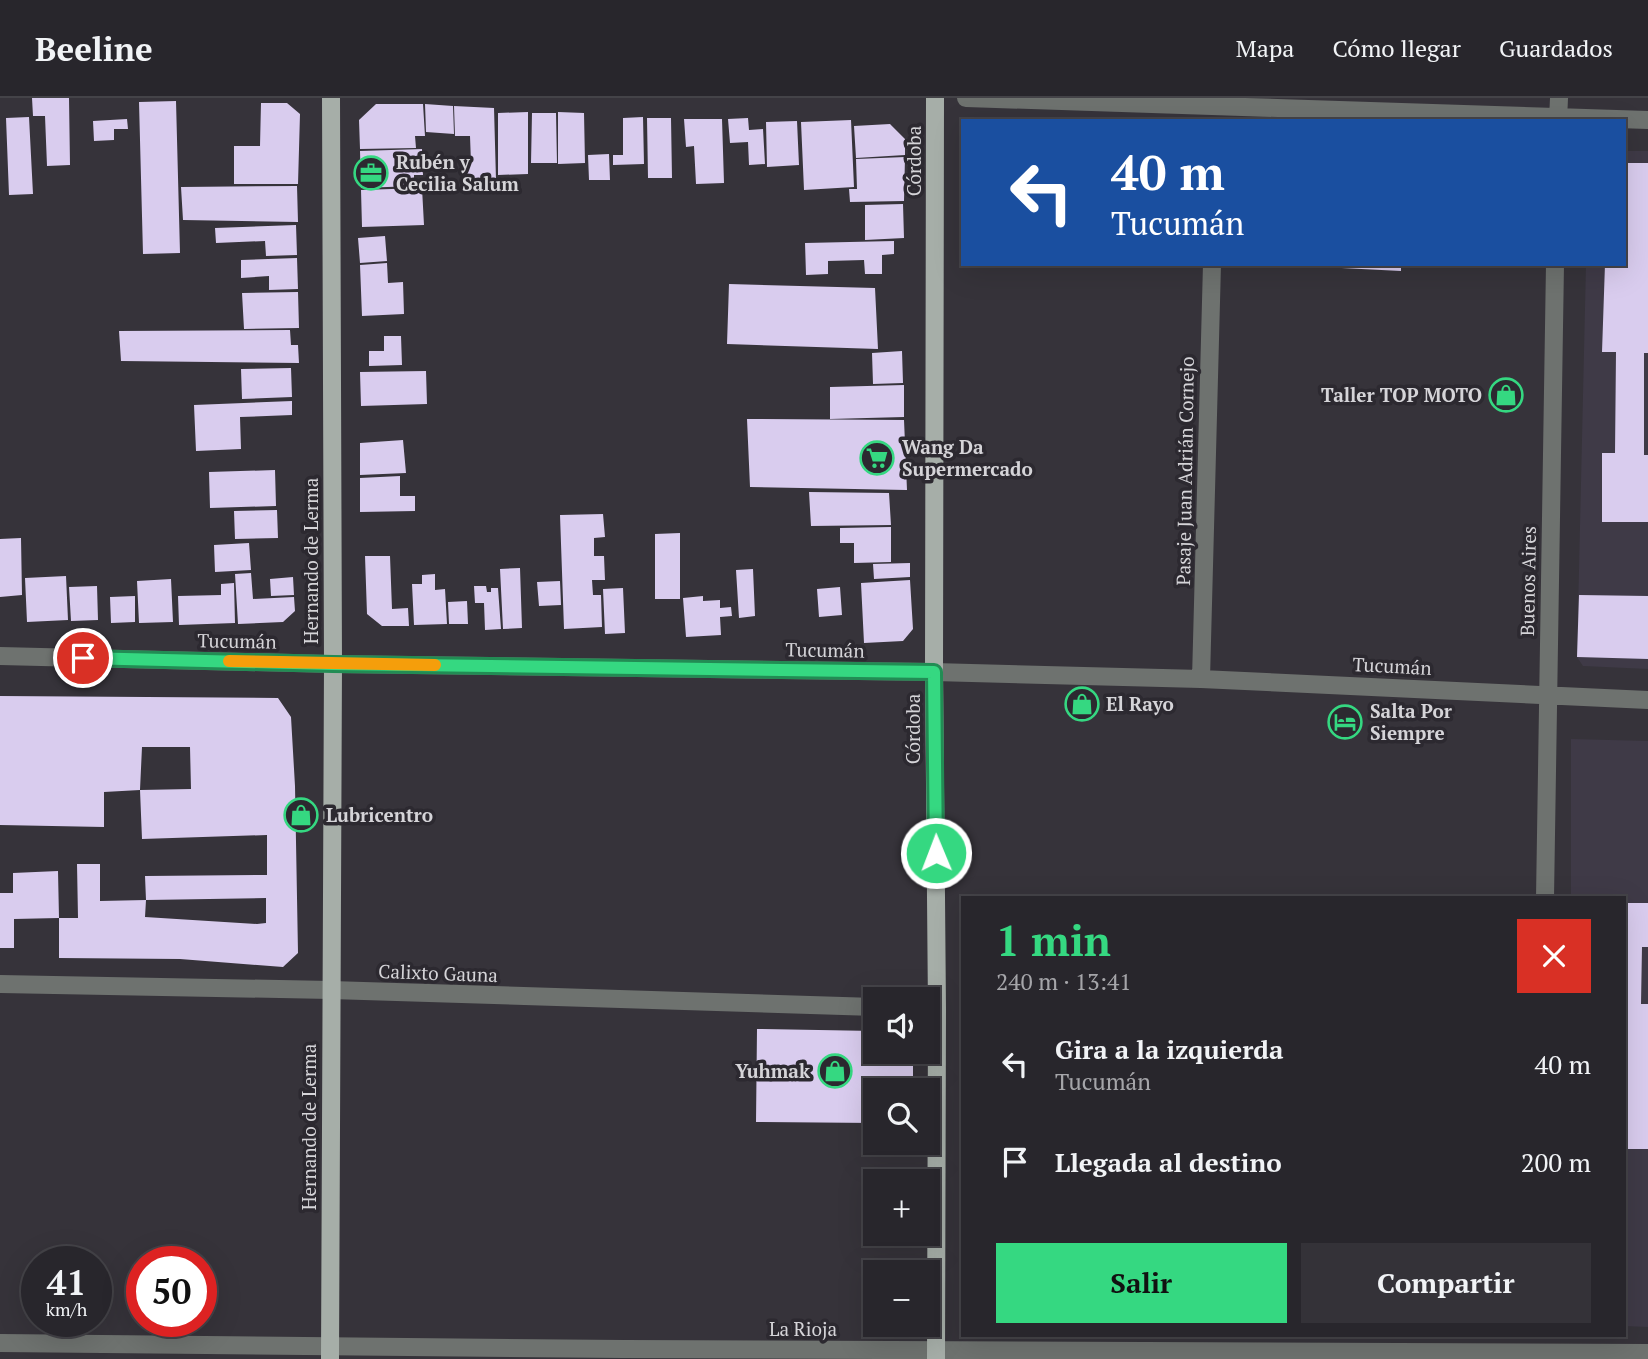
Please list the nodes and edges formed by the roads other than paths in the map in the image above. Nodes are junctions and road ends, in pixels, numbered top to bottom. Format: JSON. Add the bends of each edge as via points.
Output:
{"nodes":[{"id":1,"x":331,"y":98,"type":"edge"},
{"id":2,"x":935,"y":98,"type":"edge"},
{"id":3,"x":966,"y":98,"type":"edge"},
{"id":4,"x":1559,"y":98,"type":"edge"},
{"id":5,"x":1216,"y":113,"type":"edge"},
{"id":6,"x":1558,"y":119,"type":"edge"},
{"id":7,"x":1626,"y":120,"type":"edge"},
{"id":8,"x":1648,"y":120,"type":"edge"},
{"id":9,"x":1212,"y":266,"type":"edge"},
{"id":10,"x":1555,"y":266,"type":"edge"},
{"id":11,"x":0,"y":656,"type":"edge"},
{"id":12,"x":333,"y":664,"type":"junction"},
{"id":13,"x":934,"y":672,"type":"junction"},
{"id":14,"x":1201,"y":678,"type":"junction"},
{"id":15,"x":1547,"y":695,"type":"junction"},
{"id":16,"x":1648,"y":700,"type":"edge"},
{"id":17,"x":1545,"y":896,"type":"edge"},
{"id":18,"x":0,"y":984,"type":"edge"},
{"id":19,"x":932,"y":987,"type":"edge"},
{"id":20,"x":331,"y":990,"type":"junction"},
{"id":21,"x":863,"y":1007,"type":"edge"},
{"id":22,"x":933,"y":1064,"type":"edge"},
{"id":23,"x":0,"y":1343,"type":"edge"},
{"id":24,"x":1539,"y":1349,"type":"edge"},
{"id":25,"x":330,"y":1352,"type":"edge"},
{"id":26,"x":1648,"y":1353,"type":"edge"},
{"id":27,"x":624,"y":1354,"type":"edge"},
{"id":28,"x":936,"y":1355,"type":"edge"}],
"edges":[{"from":1,"to":12,"type":"main road","name":"Hernando de Lerma"},
{"from":2,"to":13,"type":"main road","name":"Córdoba"},
{"from":3,"to":5,"type":"street"},
{"from":4,"to":6,"type":"street"},
{"from":5,"to":6,"type":"street"},
{"from":7,"to":8,"type":"street"},
{"from":9,"to":14,"type":"street","name":"Pasaje Juan Adrián Cornejo"},
{"from":10,"to":15,"type":"street","name":"Buenos Aires"},
{"from":11,"to":12,"type":"street","name":"Tucumán"},
{"from":12,"to":13,"type":"street","name":"Tucumán"},
{"from":12,"to":20,"type":"main road","name":"Hernando de Lerma"},
{"from":13,"to":14,"type":"street","name":"Tucumán"},
{"from":13,"to":19,"type":"main road","name":"Córdoba"},
{"from":14,"to":15,"type":"street","name":"Tucumán"},
{"from":15,"to":16,"type":"street","name":"Tucumán"},
{"from":15,"to":17,"type":"street","name":"Buenos Aires"},
{"from":18,"to":20,"type":"street","name":"Calixto Gauna"},
{"from":20,"to":21,"type":"street","name":"Calixto Gauna"},
{"from":20,"to":25,"type":"main road","name":"Hernando de Lerma"},
{"from":22,"to":28,"type":"main road","name":"Córdoba"},
{"from":23,"to":25,"type":"street","name":"La Rioja"},
{"from":24,"to":26,"type":"street","name":"La Rioja"},
{"from":24,"to":28,"type":"street","name":"La Rioja"},
{"from":25,"to":27,"type":"street","name":"La Rioja"},
{"from":27,"to":28,"type":"street","name":"La Rioja"}]}
